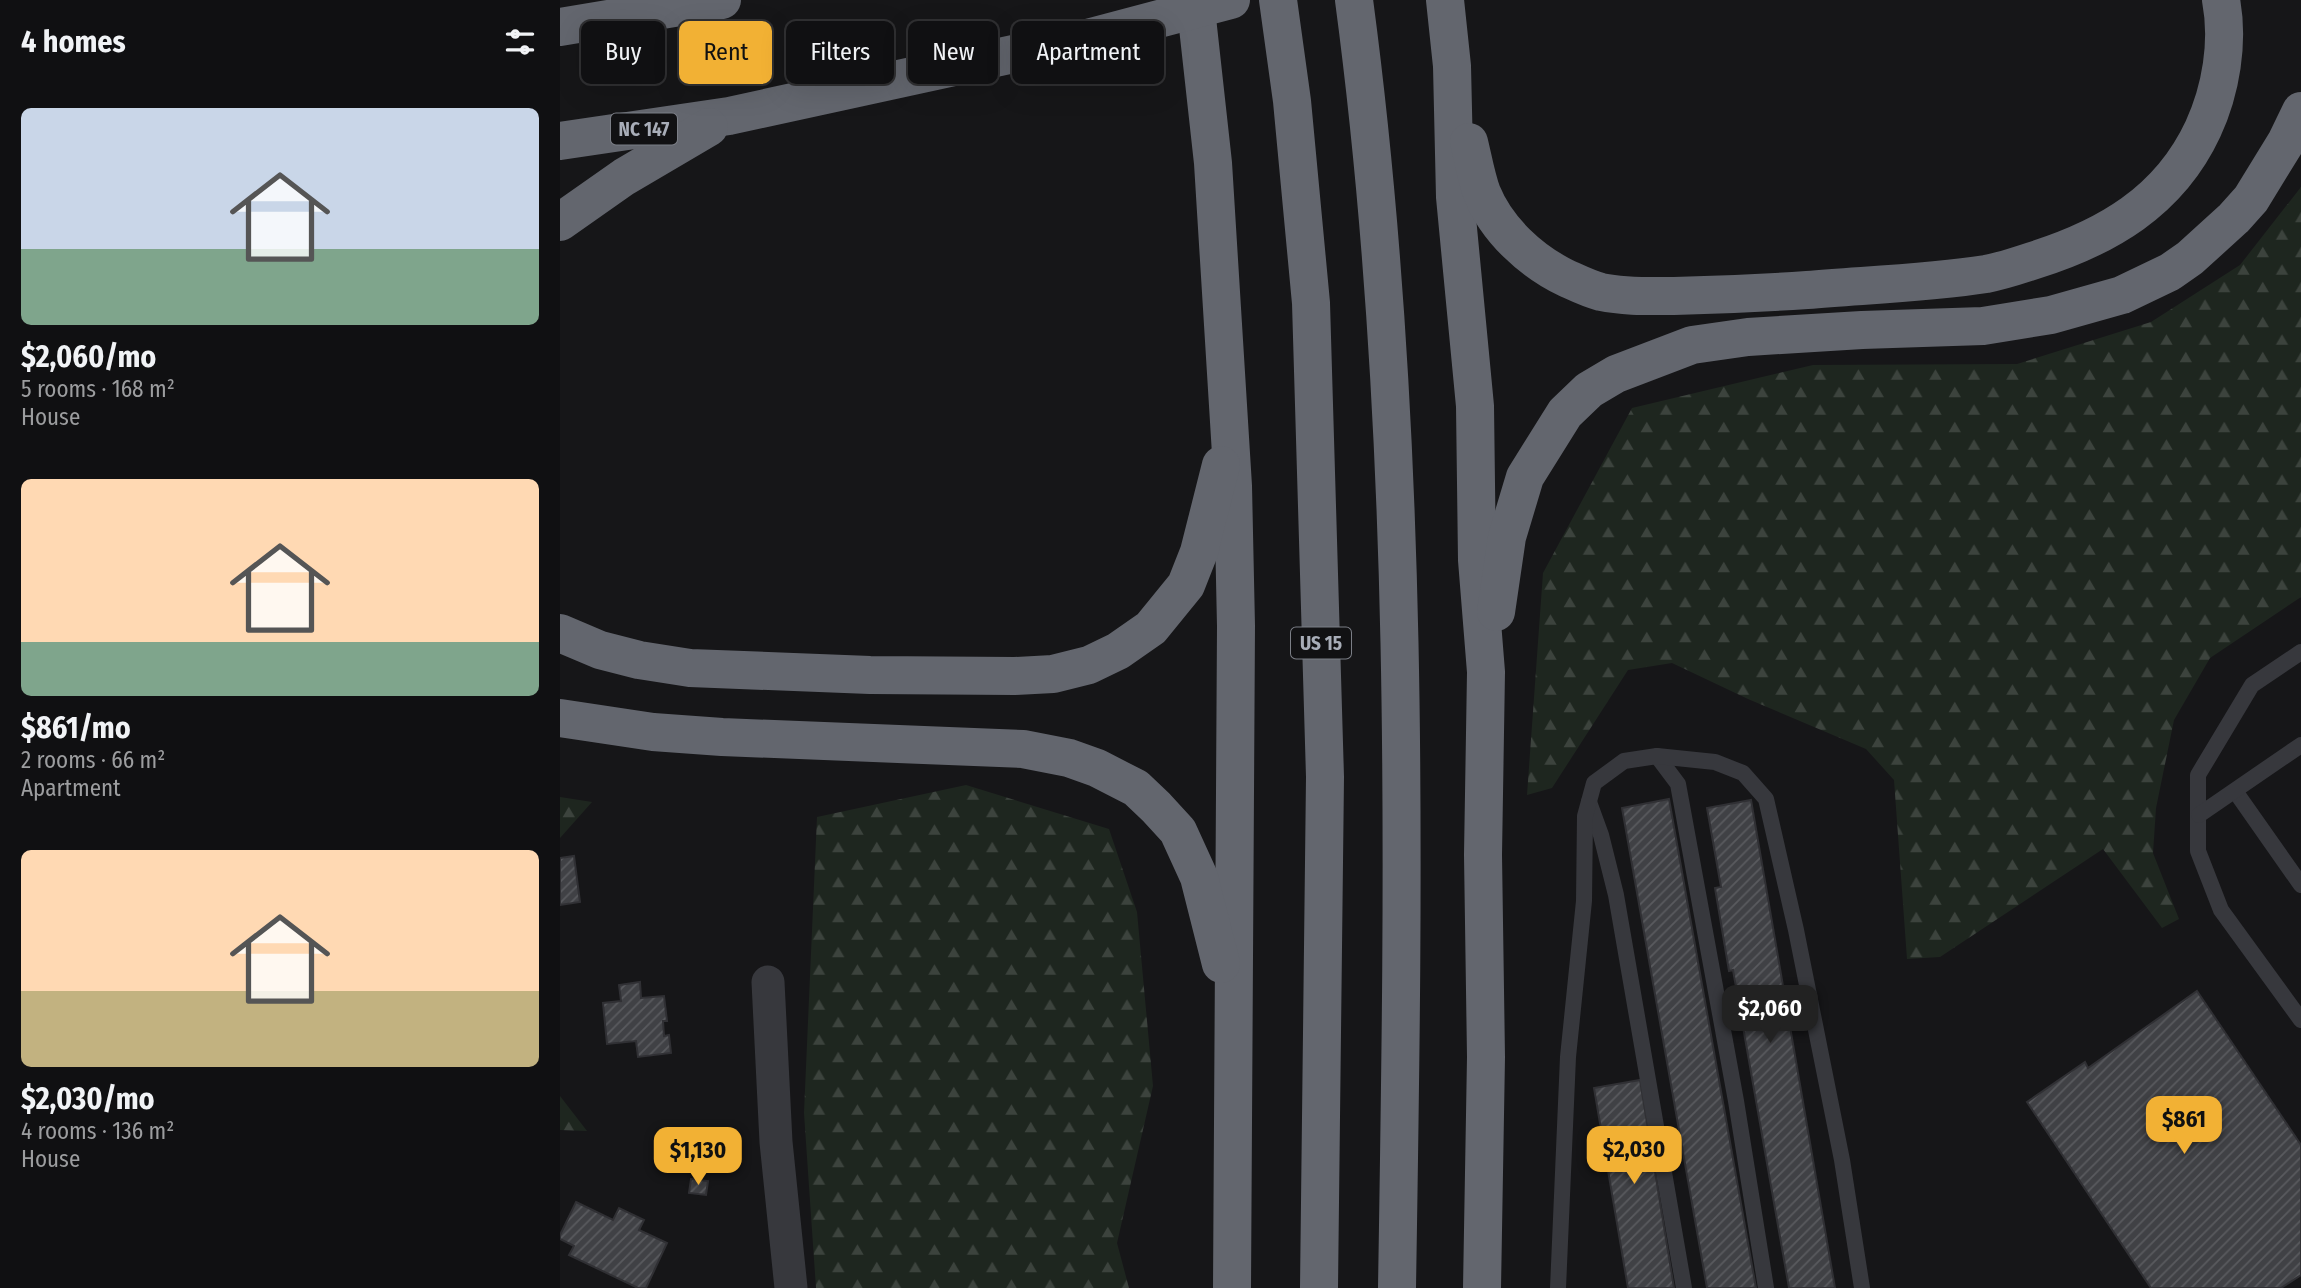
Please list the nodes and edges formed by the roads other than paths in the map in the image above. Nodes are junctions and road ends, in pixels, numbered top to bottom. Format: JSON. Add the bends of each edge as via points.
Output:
{"nodes":[{"id":1,"x":722,"y":0,"type":"edge"},
{"id":2,"x":1195,"y":0,"type":"edge"},
{"id":3,"x":1231,"y":0,"type":"edge"},
{"id":4,"x":1278,"y":0,"type":"edge"},
{"id":5,"x":1354,"y":0,"type":"edge"},
{"id":6,"x":1445,"y":0,"type":"edge"},
{"id":7,"x":2221,"y":0,"type":"edge"},
{"id":8,"x":560,"y":27,"type":"edge"},
{"id":9,"x":1452,"y":66,"type":"junction"},
{"id":10,"x":2301,"y":111,"type":"edge"},
{"id":11,"x":729,"y":116,"type":"junction"},
{"id":12,"x":560,"y":141,"type":"edge"},
{"id":13,"x":560,"y":222,"type":"edge"},
{"id":14,"x":1229,"y":429,"type":"junction"},
{"id":15,"x":560,"y":633,"type":"edge"},
{"id":16,"x":2301,"y":652,"type":"edge"},
{"id":17,"x":1486,"y":672,"type":"junction"},
{"id":18,"x":560,"y":718,"type":"edge"},
{"id":19,"x":2301,"y":745,"type":"edge"},
{"id":20,"x":1657,"y":756,"type":"junction"},
{"id":21,"x":2235,"y":791,"type":"junction"},
{"id":22,"x":1589,"y":802,"type":"junction"},
{"id":23,"x":2199,"y":815,"type":"junction"},
{"id":24,"x":2301,"y":885,"type":"edge"},
{"id":25,"x":768,"y":982,"type":"dead end"},
{"id":26,"x":1233,"y":1011,"type":"junction"},
{"id":27,"x":2301,"y":1020,"type":"edge"},
{"id":28,"x":791,"y":1288,"type":"edge"},
{"id":29,"x":1232,"y":1288,"type":"edge"},
{"id":30,"x":1319,"y":1288,"type":"edge"},
{"id":31,"x":1397,"y":1288,"type":"edge"},
{"id":32,"x":1482,"y":1288,"type":"edge"},
{"id":33,"x":1558,"y":1288,"type":"edge"},
{"id":34,"x":1684,"y":1288,"type":"edge"},
{"id":35,"x":1766,"y":1288,"type":"edge"},
{"id":36,"x":1862,"y":1288,"type":"edge"}],
"edges":[{"from":1,"to":8,"type":"highway"},
{"from":2,"to":14,"type":"highway","via":[[1213,163]]},
{"from":3,"to":11,"type":"highway","number":"NC 147","bridge":true,"via":[[1087,38]]},
{"from":4,"to":30,"type":"highway","number":"US 15","via":[[1312,317],[1325,777]]},
{"from":5,"to":31,"type":"highway","via":[[1384,279],[1400,615]]},
{"from":6,"to":9,"type":"highway"},
{"from":7,"to":9,"type":"highway","via":[[2224,37],[2211,111],[2182,165],[2160,191],[2115,227],[2068,250],[1989,273],[1952,278],[1781,292],[1629,296],[1598,291],[1565,278],[1513,240],[1482,193]]},
{"from":9,"to":17,"type":"highway","via":[[1455,197],[1475,405],[1477,560]]},
{"from":10,"to":17,"type":"highway","via":[[2250,200],[2234,218],[2170,272],[2122,295],[2051,315],[1983,326],[1748,337],[1692,345],[1616,374],[1589,390],[1565,413],[1525,477],[1507,537]]},
{"from":11,"to":12,"type":"highway","number":"NC 147"},
{"from":11,"to":13,"type":"highway","via":[[624,177]]},
{"from":14,"to":15,"type":"highway","via":[[1199,552],[1186,585],[1150,628],[1088,665],[1053,674],[1015,676],[690,668],[600,650]]},
{"from":14,"to":26,"type":"highway","via":[[1236,626]]},
{"from":16,"to":23,"type":"lane","via":[[2252,685],[2198,775]]},
{"from":17,"to":32,"type":"highway"},
{"from":18,"to":26,"type":"highway","via":[[722,737],[1023,749],[1097,768],[1136,788],[1178,831],[1199,877]]},
{"from":19,"to":21,"type":"lane"},
{"from":20,"to":22,"type":"lane","via":[[1624,761],[1594,783]]},
{"from":20,"to":35,"type":"lane","via":[[1678,784],[1737,1101]]},
{"from":20,"to":36,"type":"lane","via":[[1715,762],[1743,773],[1766,799],[1837,1133]]},
{"from":21,"to":23,"type":"lane"},
{"from":21,"to":24,"type":"lane"},
{"from":22,"to":33,"type":"lane","via":[[1568,1057]]},
{"from":22,"to":34,"type":"lane","via":[[1616,895]]},
{"from":23,"to":27,"type":"lane","via":[[2198,851],[2221,910]]},
{"from":25,"to":28,"type":"street","via":[[776,1142]]},
{"from":26,"to":29,"type":"highway"}]}
